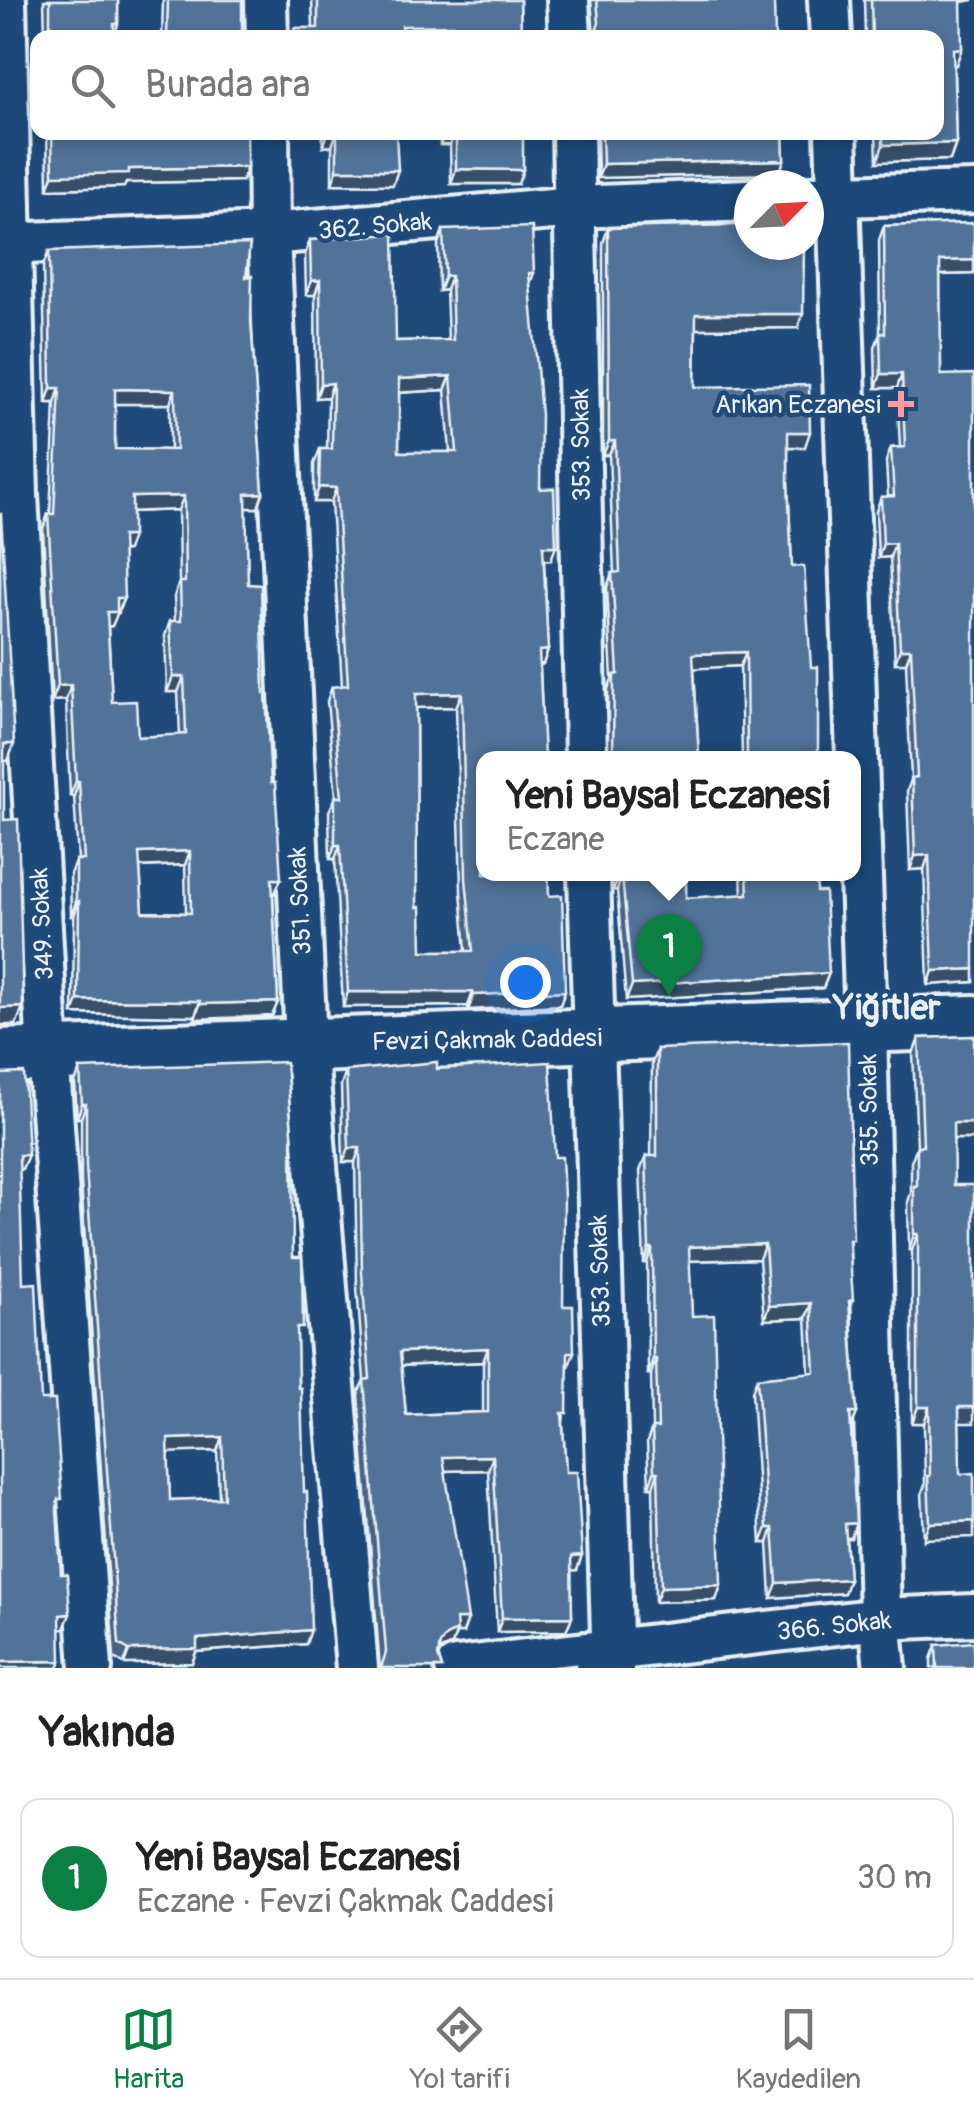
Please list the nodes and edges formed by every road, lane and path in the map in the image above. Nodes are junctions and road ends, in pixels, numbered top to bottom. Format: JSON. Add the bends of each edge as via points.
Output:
{"nodes":[{"id":1,"x":266,"y":0,"type":"edge"},
{"id":2,"x":568,"y":0,"type":"edge"},
{"id":3,"x":828,"y":0,"type":"edge"},
{"id":4,"x":4,"y":14,"type":"edge"},
{"id":5,"x":266,"y":30,"type":"edge"},
{"id":6,"x":570,"y":30,"type":"edge"},
{"id":7,"x":830,"y":30,"type":"edge"},
{"id":8,"x":268,"y":140,"type":"edge"},
{"id":9,"x":573,"y":140,"type":"edge"},
{"id":10,"x":835,"y":140,"type":"edge"},
{"id":11,"x":974,"y":192,"type":"edge"},
{"id":12,"x":824,"y":197,"type":"edge"},
{"id":13,"x":734,"y":201,"type":"edge"},
{"id":14,"x":576,"y":207,"type":"junction"},
{"id":15,"x":269,"y":234,"type":"junction"},
{"id":16,"x":6,"y":244,"type":"edge"},
{"id":17,"x":8,"y":496,"type":"edge"},
{"id":18,"x":586,"y":751,"type":"edge"},
{"id":19,"x":852,"y":751,"type":"edge"},
{"id":20,"x":588,"y":881,"type":"edge"},
{"id":21,"x":859,"y":881,"type":"edge"},
{"id":22,"x":974,"y":1022,"type":"edge"},
{"id":23,"x":866,"y":1026,"type":"junction"},
{"id":24,"x":592,"y":1037,"type":"junction"},
{"id":25,"x":306,"y":1043,"type":"junction"},
{"id":26,"x":24,"y":1055,"type":"edge"},
{"id":27,"x":974,"y":1615,"type":"edge"},
{"id":28,"x":880,"y":1619,"type":"junction"},
{"id":29,"x":612,"y":1659,"type":"edge"},
{"id":30,"x":91,"y":1668,"type":"edge"},
{"id":31,"x":357,"y":1668,"type":"edge"},
{"id":32,"x":456,"y":1668,"type":"edge"},
{"id":33,"x":885,"y":1668,"type":"edge"}],
"edges":[{"from":1,"to":5,"type":"street"},
{"from":2,"to":6,"type":"street"},
{"from":3,"to":7,"type":"street"},
{"from":4,"to":16,"type":"street","name":"349. Sokak"},
{"from":8,"to":15,"type":"street","name":"351. Sokak"},
{"from":9,"to":14,"type":"street","name":"353. Sokak"},
{"from":10,"to":12,"type":"street","name":"355. Sokak"},
{"from":11,"to":12,"type":"street"},
{"from":12,"to":19,"type":"street","name":"355. Sokak"},
{"from":13,"to":14,"type":"street","name":"362. Sokak"},
{"from":14,"to":15,"type":"street","name":"362. Sokak"},
{"from":14,"to":18,"type":"street","name":"353. Sokak"},
{"from":15,"to":16,"type":"street","name":"362. Sokak"},
{"from":15,"to":25,"type":"street","name":"351. Sokak"},
{"from":16,"to":17,"type":"street","name":"349. Sokak"},
{"from":17,"to":26,"type":"street","name":"349. Sokak"},
{"from":20,"to":24,"type":"street","name":"353. Sokak"},
{"from":21,"to":23,"type":"street","name":"355. Sokak"},
{"from":22,"to":23,"type":"main road","name":"Fevzi Çakmak Caddesi"},
{"from":23,"to":24,"type":"main road","name":"Fevzi Çakmak Caddesi"},
{"from":23,"to":28,"type":"street","name":"355. Sokak"},
{"from":24,"to":25,"type":"main road","name":"Fevzi Çakmak Caddesi"},
{"from":24,"to":29,"type":"street","name":"353. Sokak"},
{"from":25,"to":26,"type":"main road","name":"Fevzi Çakmak Caddesi"},
{"from":25,"to":31,"type":"street","name":"351. Sokak"},
{"from":26,"to":30,"type":"street","name":"349. Sokak"},
{"from":27,"to":28,"type":"street","name":"366. Sokak"},
{"from":28,"to":29,"type":"street","name":"366. Sokak"},
{"from":28,"to":33,"type":"street","name":"355. Sokak"},
{"from":29,"to":32,"type":"street","name":"366. Sokak"}]}
